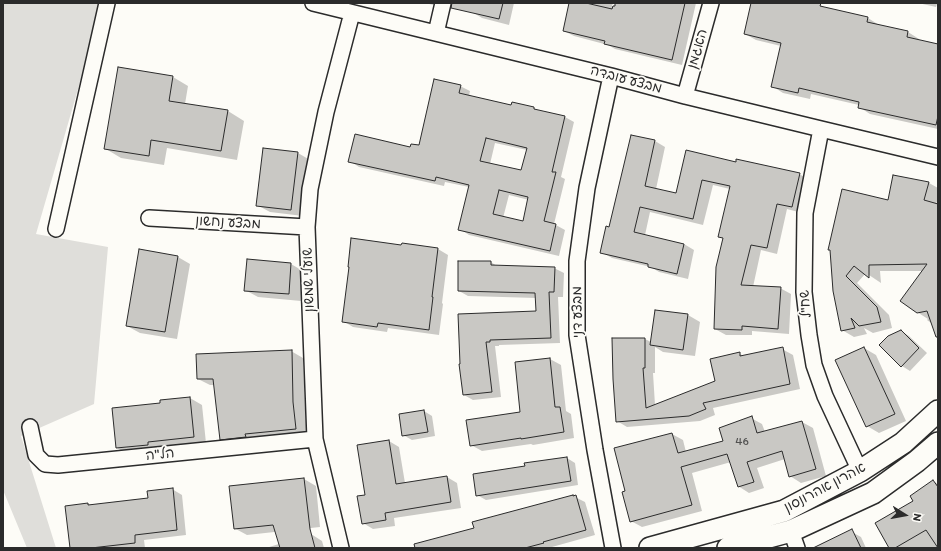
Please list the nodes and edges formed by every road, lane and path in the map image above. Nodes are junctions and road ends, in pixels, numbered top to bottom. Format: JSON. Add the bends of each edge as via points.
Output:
{"nodes":[{"id":1,"x":106,"y":3,"type":"edge"},
{"id":2,"x":313,"y":3,"type":"edge"},
{"id":3,"x":443,"y":3,"type":"edge"},
{"id":4,"x":711,"y":3,"type":"edge"},
{"id":5,"x":352,"y":13,"type":"junction"},
{"id":6,"x":436,"y":33,"type":"junction"},
{"id":7,"x":611,"y":76,"type":"junction"},
{"id":8,"x":685,"y":96,"type":"junction"},
{"id":9,"x":820,"y":129,"type":"junction"},
{"id":10,"x":938,"y":157,"type":"edge"},
{"id":11,"x":149,"y":218,"type":"dead end"},
{"id":12,"x":308,"y":227,"type":"junction"},
{"id":13,"x":56,"y":229,"type":"dead end"},
{"id":14,"x":938,"y":411,"type":"edge"},
{"id":15,"x":30,"y":428,"type":"dead end"},
{"id":16,"x":315,"y":440,"type":"junction"},
{"id":17,"x":938,"y":443,"type":"edge"},
{"id":18,"x":860,"y":470,"type":"junction"},
{"id":19,"x":794,"y":539,"type":"edge"},
{"id":20,"x":341,"y":548,"type":"edge"},
{"id":21,"x":613,"y":548,"type":"edge"},
{"id":22,"x":650,"y":548,"type":"edge"},
{"id":23,"x":728,"y":548,"type":"edge"}],
"edges":[{"from":1,"to":13,"type":"street"},
{"from":2,"to":5,"type":"street","name":"מבצע עובדה"},
{"from":3,"to":6,"type":"street"},
{"from":4,"to":8,"type":"street","name":"האגמן"},
{"from":5,"to":6,"type":"street","name":"מבצע עובדה"},
{"from":5,"to":12,"type":"street","name":"שועלי שמשון","via":[[326,112],[310,189]]},
{"from":6,"to":7,"type":"street","name":"מבצע עובדה"},
{"from":7,"to":8,"type":"street","name":"מבצע עובדה"},
{"from":7,"to":21,"type":"street","name":"מבצע דני","via":[[587,188],[577,261],[577,335]]},
{"from":8,"to":9,"type":"street","name":"מבצע עובדה"},
{"from":9,"to":10,"type":"street","name":"מבצע עובדה"},
{"from":9,"to":18,"type":"street","name":"שח\"ל","via":[[805,212],[804,292],[809,335],[814,365],[825,396]]},
{"from":11,"to":12,"type":"street","name":"מבצע נחשון"},
{"from":12,"to":16,"type":"street","name":"שועלי שמשון"},
{"from":14,"to":18,"type":"street","name":"אהרון אהרונסון","via":[[903,443]]},
{"from":15,"to":16,"type":"street","name":"הל\"ה","via":[[36,455],[45,464],[58,465]]},
{"from":16,"to":20,"type":"street","name":"שועלי שמשון"},
{"from":17,"to":19,"type":"street","name":"אהרון אהרונסון","via":[[917,462],[873,493]]},
{"from":18,"to":22,"type":"street","name":"אהרון אהרונסון","via":[[784,511]]},
{"from":19,"to":23,"type":"street","name":"אהרון אהרונסון"}]}
